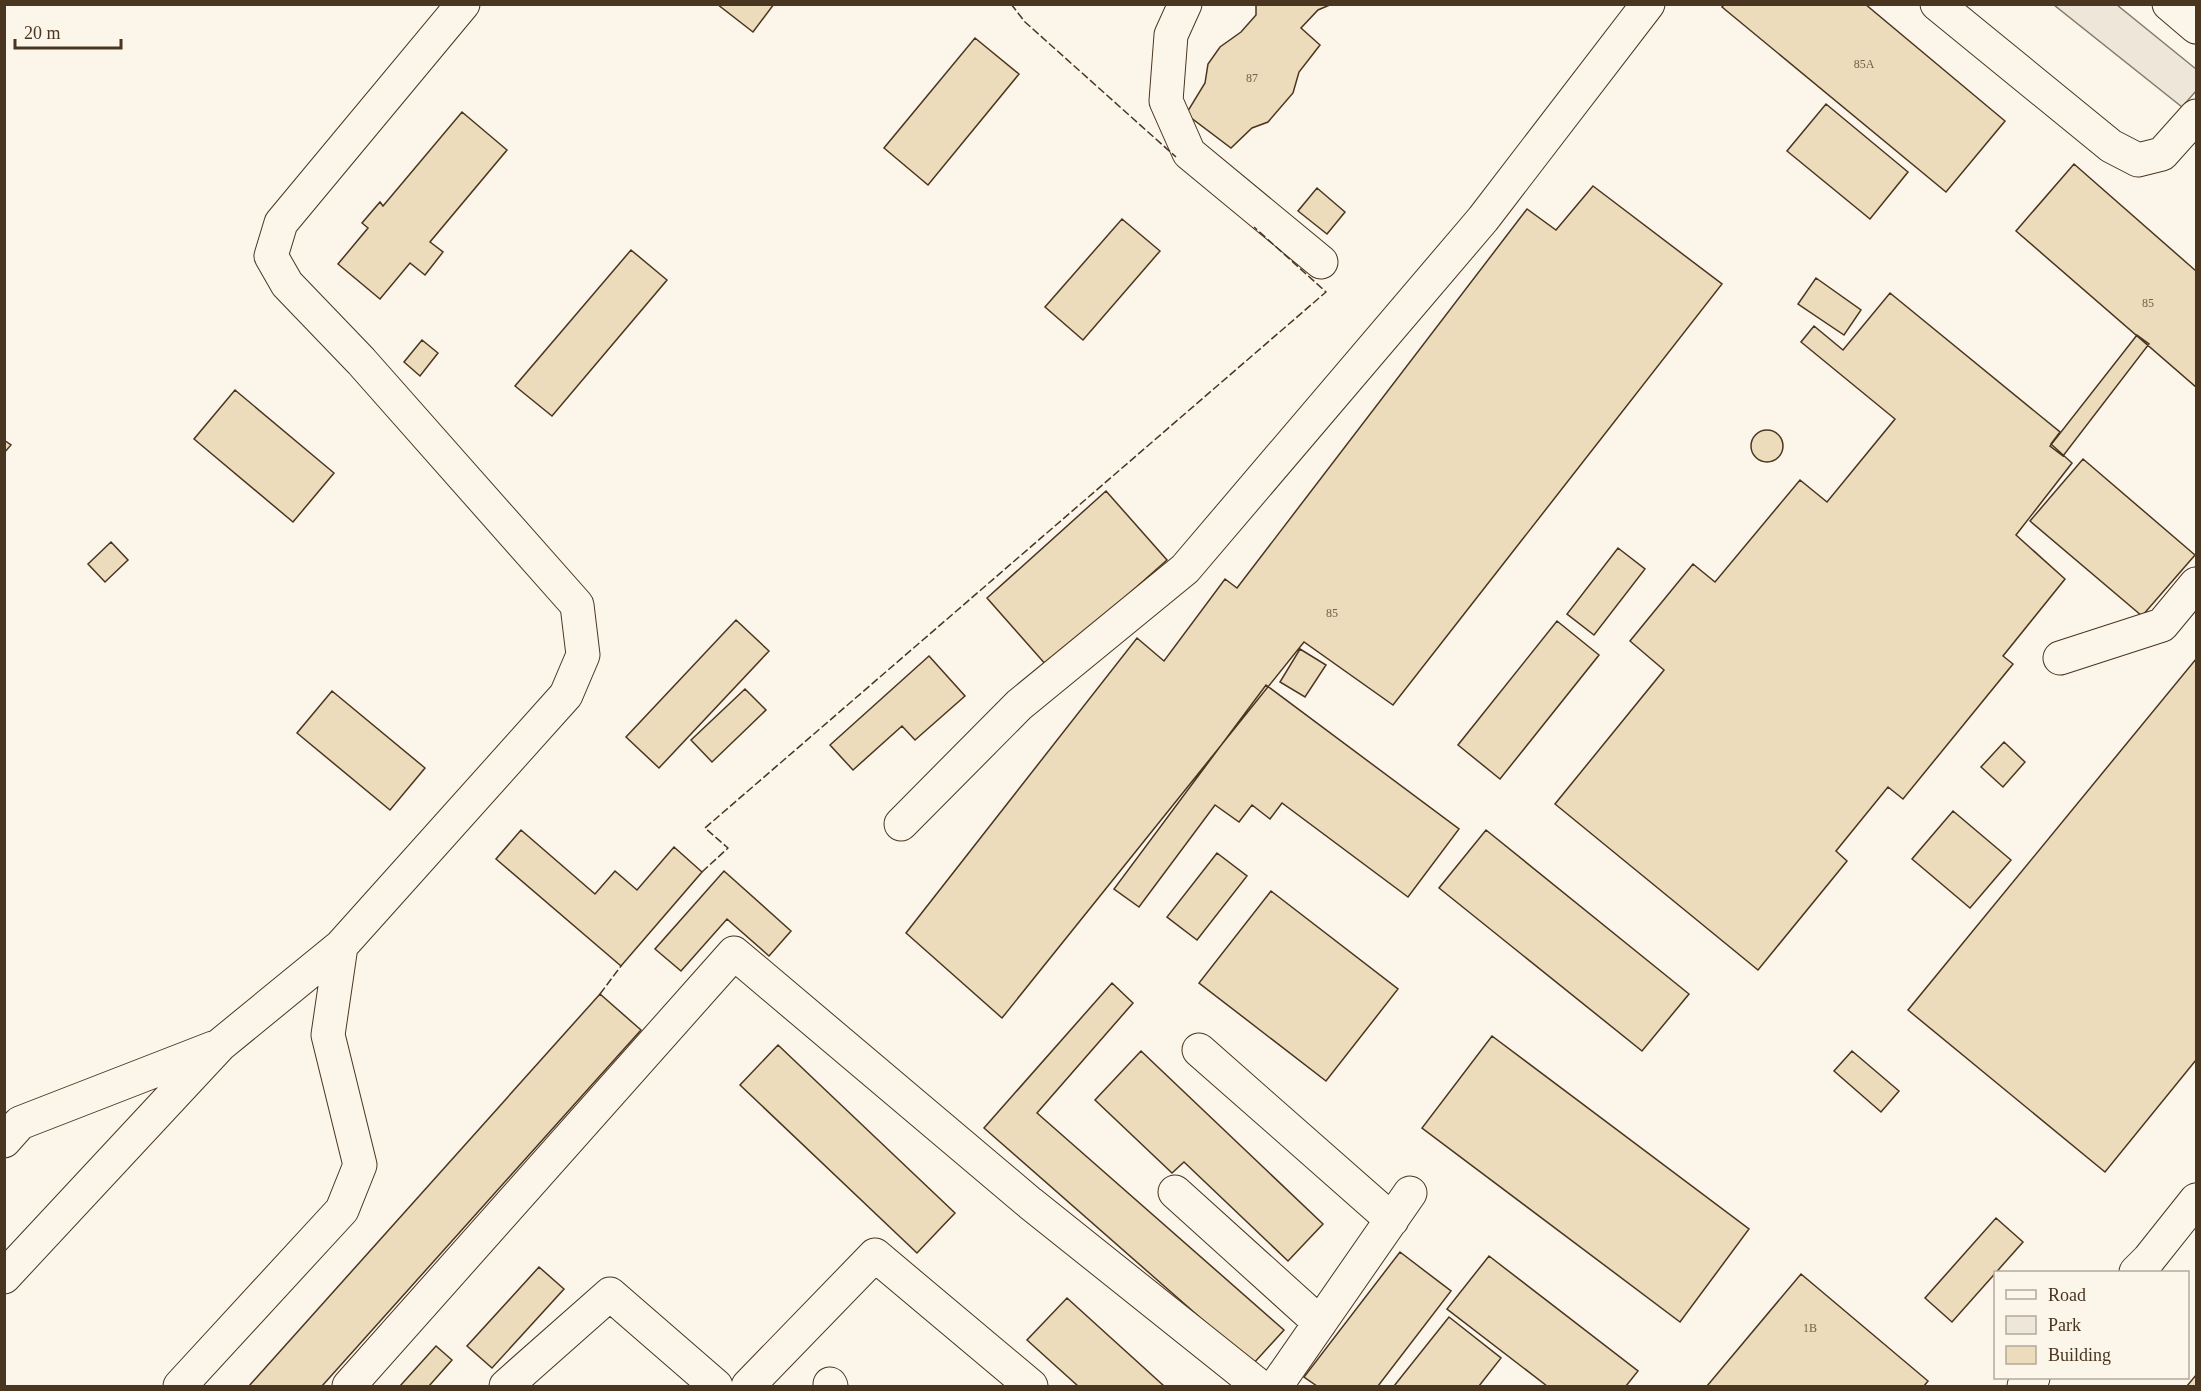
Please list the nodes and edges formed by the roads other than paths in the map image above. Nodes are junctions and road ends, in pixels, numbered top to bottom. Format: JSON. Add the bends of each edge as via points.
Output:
{"nodes":[{"id":1,"x":463,"y":4,"type":"edge"},
{"id":2,"x":1185,"y":4,"type":"edge"},
{"id":3,"x":1648,"y":4,"type":"edge"},
{"id":4,"x":1936,"y":4,"type":"edge"},
{"id":5,"x":2169,"y":4,"type":"edge"},
{"id":6,"x":2196,"y":27,"type":"edge"},
{"id":7,"x":2196,"y":116,"type":"edge"},
{"id":8,"x":1321,"y":262,"type":"dead end"},
{"id":9,"x":2196,"y":584,"type":"edge"},
{"id":10,"x":2060,"y":658,"type":"dead end"},
{"id":11,"x":901,"y":824,"type":"dead end"},
{"id":12,"x":341,"y":946,"type":"junction"},
{"id":13,"x":220,"y":1045,"type":"junction"},
{"id":14,"x":1199,"y":1050,"type":"dead end"},
{"id":15,"x":4,"y":1141,"type":"edge"},
{"id":16,"x":1175,"y":1192,"type":"dead end"},
{"id":17,"x":1410,"y":1193,"type":"dead end"},
{"id":18,"x":2196,"y":1200,"type":"edge"},
{"id":19,"x":1392,"y":1220,"type":"junction"},
{"id":20,"x":2137,"y":1271,"type":"edge"},
{"id":21,"x":4,"y":1277,"type":"edge"},
{"id":22,"x":1320,"y":1323,"type":"junction"},
{"id":23,"x":180,"y":1386,"type":"edge"},
{"id":24,"x":349,"y":1386,"type":"edge"},
{"id":25,"x":506,"y":1386,"type":"edge"},
{"id":26,"x":716,"y":1386,"type":"edge"},
{"id":27,"x":748,"y":1386,"type":"edge"},
{"id":28,"x":1031,"y":1386,"type":"edge"},
{"id":29,"x":1259,"y":1386,"type":"edge"},
{"id":30,"x":1276,"y":1386,"type":"edge"}],
"edges":[{"from":1,"to":12,"type":"street","via":[[281,223],[271,256],[288,284],[577,605],[584,655],[566,695]]},
{"from":2,"to":8,"type":"street","via":[[1171,35],[1166,101],[1189,153]]},
{"from":3,"to":11,"type":"street","via":[[1483,219],[1185,569],[1019,705]]},
{"from":4,"to":7,"type":"street","via":[[2111,146],[2138,160],[2162,154]]},
{"from":5,"to":6,"type":"street"},
{"from":9,"to":10,"type":"street","via":[[2162,625]]},
{"from":12,"to":13,"type":"street"},
{"from":12,"to":23,"type":"street","via":[[328,1035],[360,1165],[342,1210]]},
{"from":13,"to":15,"type":"street","via":[[21,1123]]},
{"from":13,"to":21,"type":"street"},
{"from":14,"to":19,"type":"street"},
{"from":16,"to":22,"type":"street"},
{"from":17,"to":19,"type":"street"},
{"from":18,"to":20,"type":"street"},
{"from":19,"to":22,"type":"street"},
{"from":22,"to":30,"type":"street"},
{"from":24,"to":29,"type":"street","via":[[734,952],[1030,1203]]},
{"from":25,"to":26,"type":"street","via":[[610,1294]]},
{"from":27,"to":28,"type":"street","via":[[875,1255]]}]}
